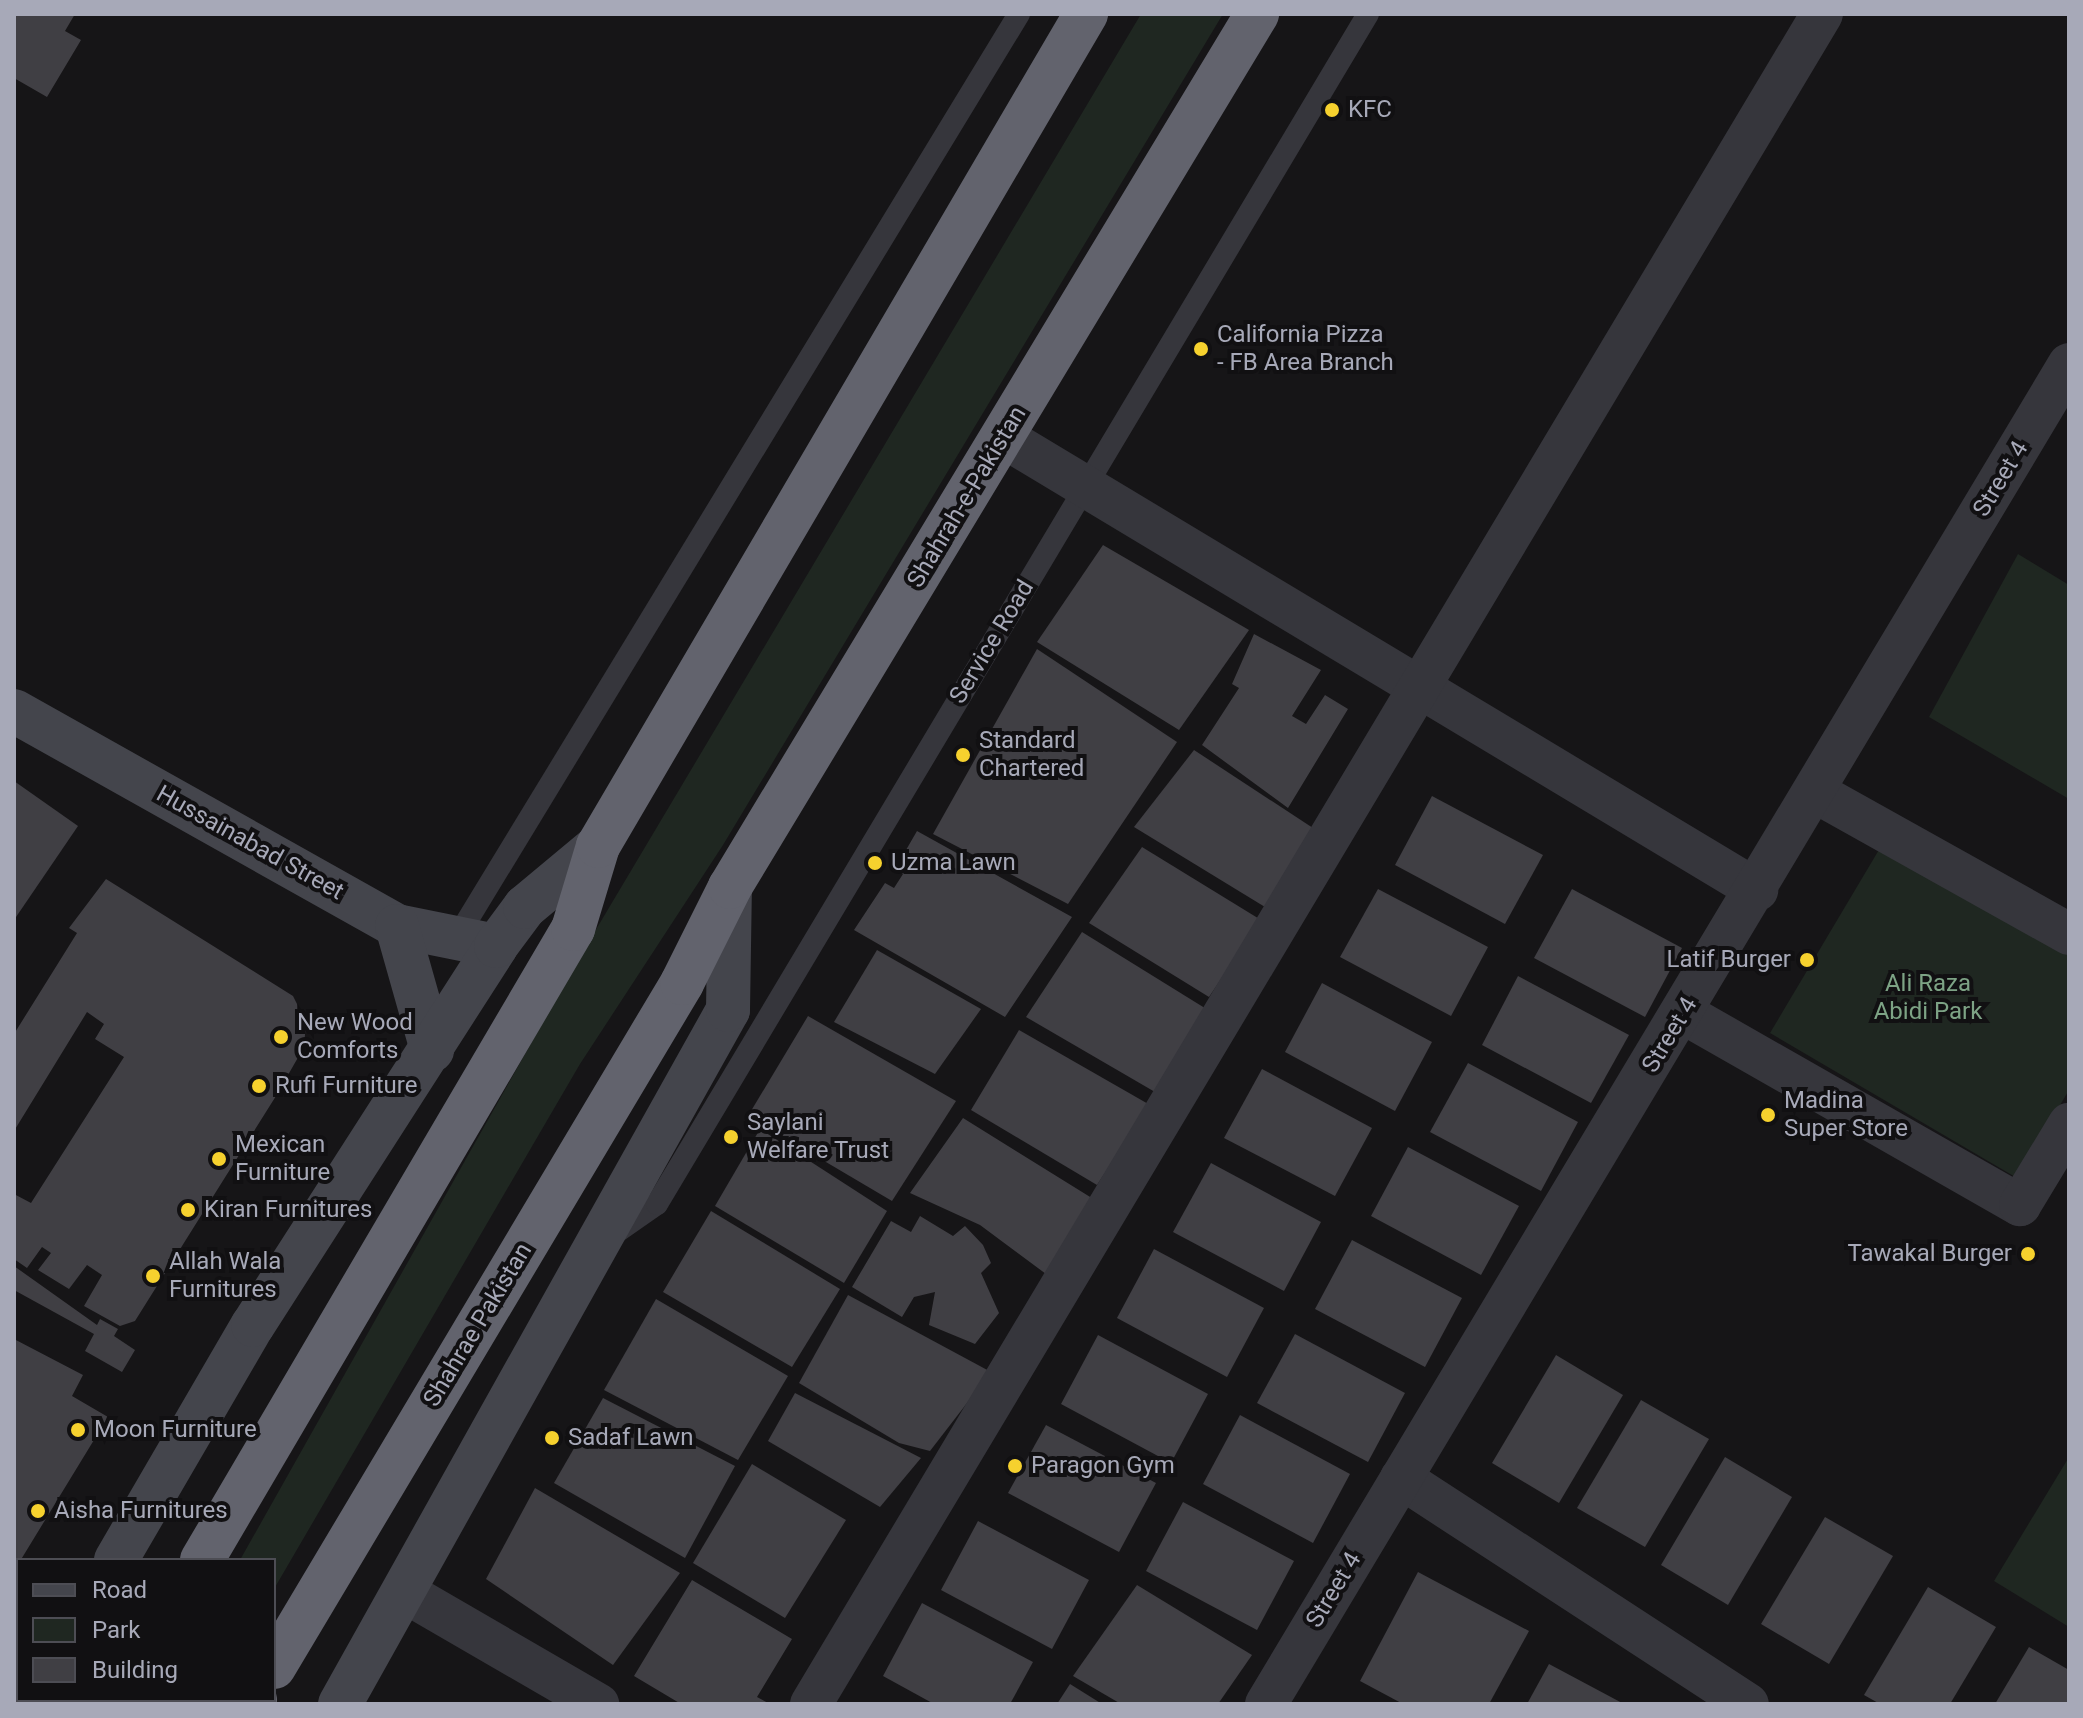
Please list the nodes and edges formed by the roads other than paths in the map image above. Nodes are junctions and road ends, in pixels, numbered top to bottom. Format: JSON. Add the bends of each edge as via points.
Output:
{"nodes":[{"id":1,"x":1019,"y":14,"type":"edge"},
{"id":2,"x":1086,"y":14,"type":"edge"},
{"id":3,"x":1257,"y":14,"type":"edge"},
{"id":4,"x":1368,"y":14,"type":"edge"},
{"id":5,"x":1822,"y":14,"type":"edge"},
{"id":6,"x":2069,"y":364,"type":"edge"},
{"id":7,"x":1003,"y":437,"type":"junction"},
{"id":8,"x":1086,"y":486,"type":"junction"},
{"id":9,"x":1425,"y":686,"type":"junction"},
{"id":10,"x":14,"y":711,"type":"edge"},
{"id":11,"x":1815,"y":792,"type":"junction"},
{"id":12,"x":598,"y":846,"type":"junction"},
{"id":13,"x":730,"y":887,"type":"junction"},
{"id":14,"x":1757,"y":890,"type":"junction"},
{"id":15,"x":397,"y":926,"type":"junction"},
{"id":16,"x":2069,"y":934,"type":"edge"},
{"id":17,"x":478,"y":940,"type":"junction"},
{"id":18,"x":682,"y":983,"type":"joint"},
{"id":19,"x":1683,"y":1013,"type":"junction"},
{"id":20,"x":432,"y":1050,"type":"junction"},
{"id":21,"x":2069,"y":1124,"type":"edge"},
{"id":22,"x":593,"y":1249,"type":"junction"},
{"id":23,"x":1401,"y":1478,"type":"junction"},
{"id":24,"x":117,"y":1558,"type":"edge"},
{"id":25,"x":203,"y":1558,"type":"edge"},
{"id":26,"x":408,"y":1594,"type":"junction"},
{"id":27,"x":276,"y":1664,"type":"edge"},
{"id":28,"x":1735,"y":1701,"type":"edge"},
{"id":29,"x":340,"y":1704,"type":"edge"},
{"id":30,"x":598,"y":1704,"type":"edge"},
{"id":31,"x":811,"y":1704,"type":"edge"},
{"id":32,"x":1266,"y":1704,"type":"edge"}],
"edges":[{"from":1,"to":17,"type":"lane"},
{"from":2,"to":12,"type":"highway"},
{"from":3,"to":7,"type":"highway","name":"Shahrah-e-Pakistan"},
{"from":4,"to":8,"type":"lane","name":"Service Road"},
{"from":5,"to":9,"type":"street"},
{"from":6,"to":11,"type":"street","name":"Street 4"},
{"from":7,"to":8,"type":"street"},
{"from":7,"to":13,"type":"highway","name":"Shahrah-e-Pakistan"},
{"from":8,"to":9,"type":"street"},
{"from":8,"to":22,"type":"lane","name":"Service Road","via":[[657,1204]]},
{"from":9,"to":14,"type":"street"},
{"from":9,"to":31,"type":"street"},
{"from":10,"to":15,"type":"main road","name":"Hussainabad Street"},
{"from":11,"to":14,"type":"street","name":"Street 4"},
{"from":11,"to":16,"type":"street"},
{"from":12,"to":17,"type":"main road"},
{"from":12,"to":25,"type":"highway","via":[[573,929]]},
{"from":13,"to":18,"type":"highway","name":"Shahrah-e-Pakistan"},
{"from":13,"to":22,"type":"main road","via":[[728,1010]]},
{"from":14,"to":19,"type":"street","name":"Street 4"},
{"from":15,"to":17,"type":"main road","name":"Hussainabad Street"},
{"from":15,"to":20,"type":"main road"},
{"from":17,"to":20,"type":"main road"},
{"from":18,"to":27,"type":"highway","name":"Shahrae Pakistan"},
{"from":19,"to":21,"type":"street","via":[[2020,1205]]},
{"from":19,"to":23,"type":"street","name":"Street 4"},
{"from":20,"to":24,"type":"main road","via":[[253,1325]]},
{"from":22,"to":26,"type":"main road"},
{"from":23,"to":28,"type":"street"},
{"from":23,"to":32,"type":"street","name":"Street 4"},
{"from":26,"to":29,"type":"main road"},
{"from":26,"to":30,"type":"street"}]}
